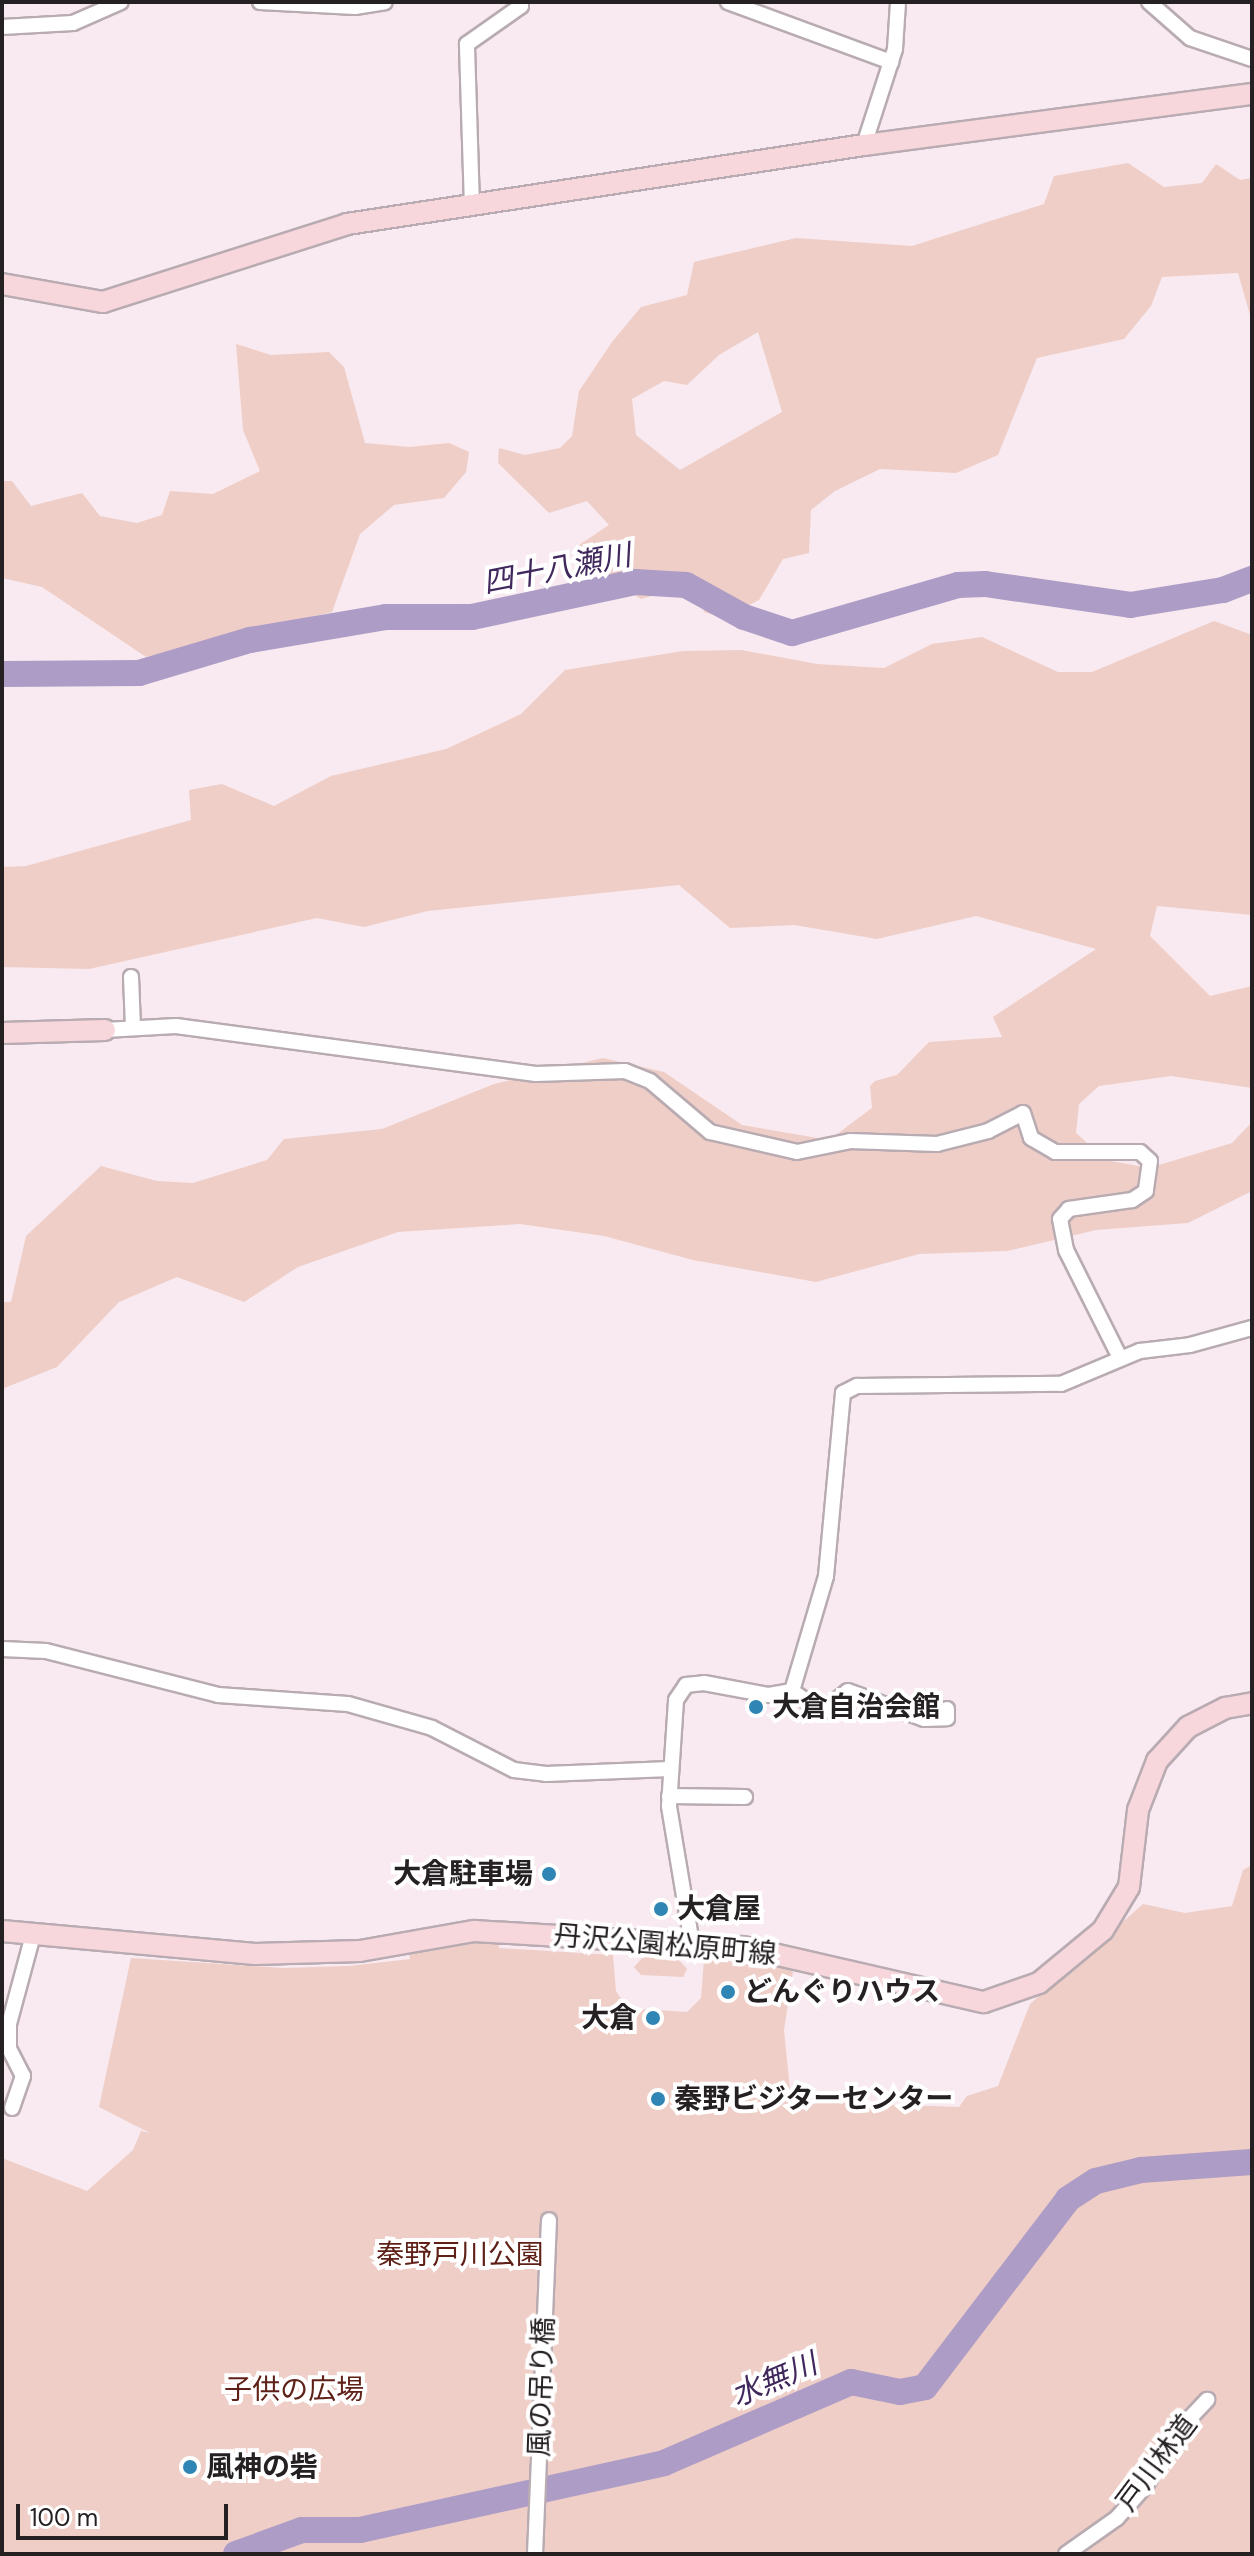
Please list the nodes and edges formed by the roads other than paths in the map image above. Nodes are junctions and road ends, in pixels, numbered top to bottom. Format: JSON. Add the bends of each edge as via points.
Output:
{"nodes":[{"id":1,"x":121,"y":2,"type":"edge"},
{"id":2,"x":260,"y":2,"type":"edge"},
{"id":3,"x":385,"y":2,"type":"edge"},
{"id":4,"x":520,"y":2,"type":"edge"},
{"id":5,"x":728,"y":2,"type":"edge"},
{"id":6,"x":898,"y":2,"type":"edge"},
{"id":7,"x":1149,"y":2,"type":"edge"},
{"id":8,"x":2,"y":27,"type":"edge"},
{"id":9,"x":1252,"y":59,"type":"edge"},
{"id":10,"x":891,"y":62,"type":"junction"},
{"id":11,"x":1252,"y":94,"type":"edge"},
{"id":12,"x":864,"y":145,"type":"junction"},
{"id":13,"x":472,"y":206,"type":"junction"},
{"id":14,"x":2,"y":284,"type":"edge"},
{"id":15,"x":131,"y":977,"type":"dead end"},
{"id":16,"x":133,"y":1027,"type":"junction"},
{"id":17,"x":105,"y":1030,"type":"joint"},
{"id":18,"x":2,"y":1033,"type":"edge"},
{"id":19,"x":1252,"y":1328,"type":"edge"},
{"id":20,"x":1120,"y":1358,"type":"junction"},
{"id":21,"x":2,"y":1649,"type":"edge"},
{"id":22,"x":792,"y":1691,"type":"junction"},
{"id":23,"x":1252,"y":1703,"type":"edge"},
{"id":24,"x":947,"y":1709,"type":"dead end"},
{"id":25,"x":670,"y":1769,"type":"junction"},
{"id":26,"x":669,"y":1796,"type":"junction"},
{"id":27,"x":745,"y":1797,"type":"dead end"},
{"id":28,"x":2,"y":1931,"type":"edge"},
{"id":29,"x":33,"y":1935,"type":"junction"},
{"id":30,"x":692,"y":1944,"type":"junction"},
{"id":31,"x":6,"y":2049,"type":"edge"},
{"id":32,"x":12,"y":2108,"type":"dead end"},
{"id":33,"x":549,"y":2220,"type":"dead end"},
{"id":34,"x":1207,"y":2400,"type":"dead end"},
{"id":35,"x":535,"y":2554,"type":"edge"},
{"id":36,"x":1066,"y":2554,"type":"edge"}],
"edges":[{"from":1,"to":8,"type":"street","via":[[73,23]]},
{"from":2,"to":3,"type":"street","via":[[355,7]]},
{"from":4,"to":13,"type":"street","via":[[467,44]]},
{"from":5,"to":10,"type":"street"},
{"from":6,"to":10,"type":"street"},
{"from":7,"to":9,"type":"street","via":[[1190,38]]},
{"from":10,"to":12,"type":"street"},
{"from":11,"to":12,"type":"main road"},
{"from":12,"to":13,"type":"main road"},
{"from":13,"to":14,"type":"main road","via":[[308,233],[103,302]]},
{"from":15,"to":16,"type":"street"},
{"from":16,"to":17,"type":"street"},
{"from":16,"to":20,"type":"street","via":[[176,1026],[536,1074],[625,1071],[650,1081],[710,1132],[797,1152],[850,1141],[937,1144],[988,1131],[1023,1113],[1031,1138],[1055,1152],[1140,1152],[1150,1161],[1146,1191],[1132,1200],[1069,1209],[1060,1219],[1066,1250]]},
{"from":17,"to":18,"type":"main road"},
{"from":19,"to":20,"type":"street"},
{"from":20,"to":22,"type":"street","via":[[1061,1384],[857,1386],[843,1393],[826,1576]]},
{"from":21,"to":25,"type":"street","via":[[46,1651],[218,1695],[348,1704],[432,1728],[514,1770],[546,1774]]},
{"from":22,"to":24,"type":"street","via":[[822,1712],[848,1691],[924,1719],[947,1718]]},
{"from":22,"to":25,"type":"street","via":[[769,1695],[704,1683],[686,1685],[676,1700]]},
{"from":23,"to":30,"type":"main road","name":"丹沢公園松原町線","via":[[1205,1717],[1172,1741],[1147,1779],[1138,1810],[1134,1866],[1118,1910],[1103,1930],[1017,1994],[984,2002],[949,1998],[793,1956]]},
{"from":25,"to":26,"type":"street"},
{"from":26,"to":27,"type":"street"},
{"from":26,"to":30,"type":"street"},
{"from":28,"to":29,"type":"main road","name":"丹沢公園松原町線"},
{"from":29,"to":30,"type":"main road","name":"丹沢公園松原町線","via":[[282,1954],[407,1946],[474,1931]]},
{"from":29,"to":31,"type":"street"},
{"from":31,"to":32,"type":"street","via":[[23,2076]]},
{"from":33,"to":35,"type":"street","name":"風の吊り橋"},
{"from":34,"to":36,"type":"street","name":"戸川林道","via":[[1173,2436],[1147,2484],[1117,2518]]}]}
